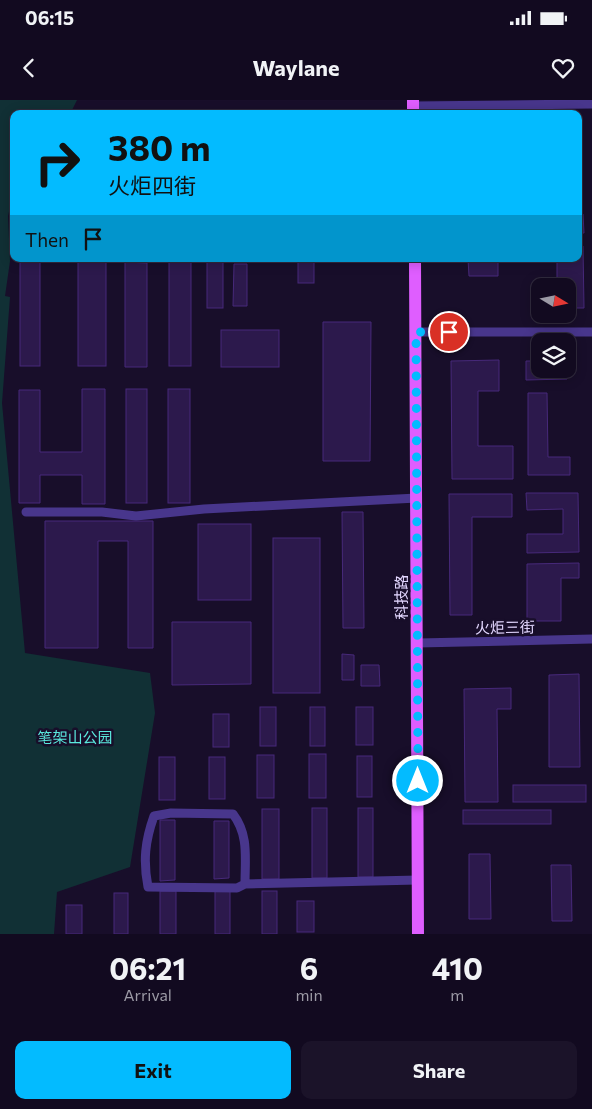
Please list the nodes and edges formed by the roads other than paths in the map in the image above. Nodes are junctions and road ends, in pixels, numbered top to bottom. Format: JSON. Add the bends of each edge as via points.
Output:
{"nodes":[{"id":1,"x":592,"y":104,"type":"edge"},
{"id":2,"x":413,"y":106,"type":"edge"},
{"id":3,"x":415,"y":262,"type":"edge"},
{"id":4,"x":416,"y":332,"type":"junction"},
{"id":5,"x":592,"y":332,"type":"edge"},
{"id":6,"x":417,"y":498,"type":"junction"},
{"id":7,"x":26,"y":512,"type":"dead end"},
{"id":8,"x":592,"y":639,"type":"edge"},
{"id":9,"x":418,"y":643,"type":"junction"},
{"id":10,"x":418,"y":880,"type":"junction"},
{"id":11,"x":245,"y":884,"type":"junction"},
{"id":12,"x":418,"y":934,"type":"edge"}],
"edges":[{"from":1,"to":2,"type":"street"},
{"from":3,"to":4,"type":"main road","name":"科技路"},
{"from":4,"to":5,"type":"street"},
{"from":4,"to":6,"type":"main road","name":"科技路"},
{"from":6,"to":7,"type":"street","via":[[204,509],[136,516],[102,512]]},
{"from":6,"to":9,"type":"main road","name":"科技路"},
{"from":8,"to":9,"type":"street","name":"火炬三街"},
{"from":9,"to":10,"type":"main road","name":"科技路"},
{"from":10,"to":11,"type":"street"},
{"from":10,"to":12,"type":"main road","name":"科技路"},
{"from":11,"to":11,"type":"street","via":[[238,888],[148,887],[144,864],[154,816],[171,813],[232,814],[241,824],[246,841]]}]}
